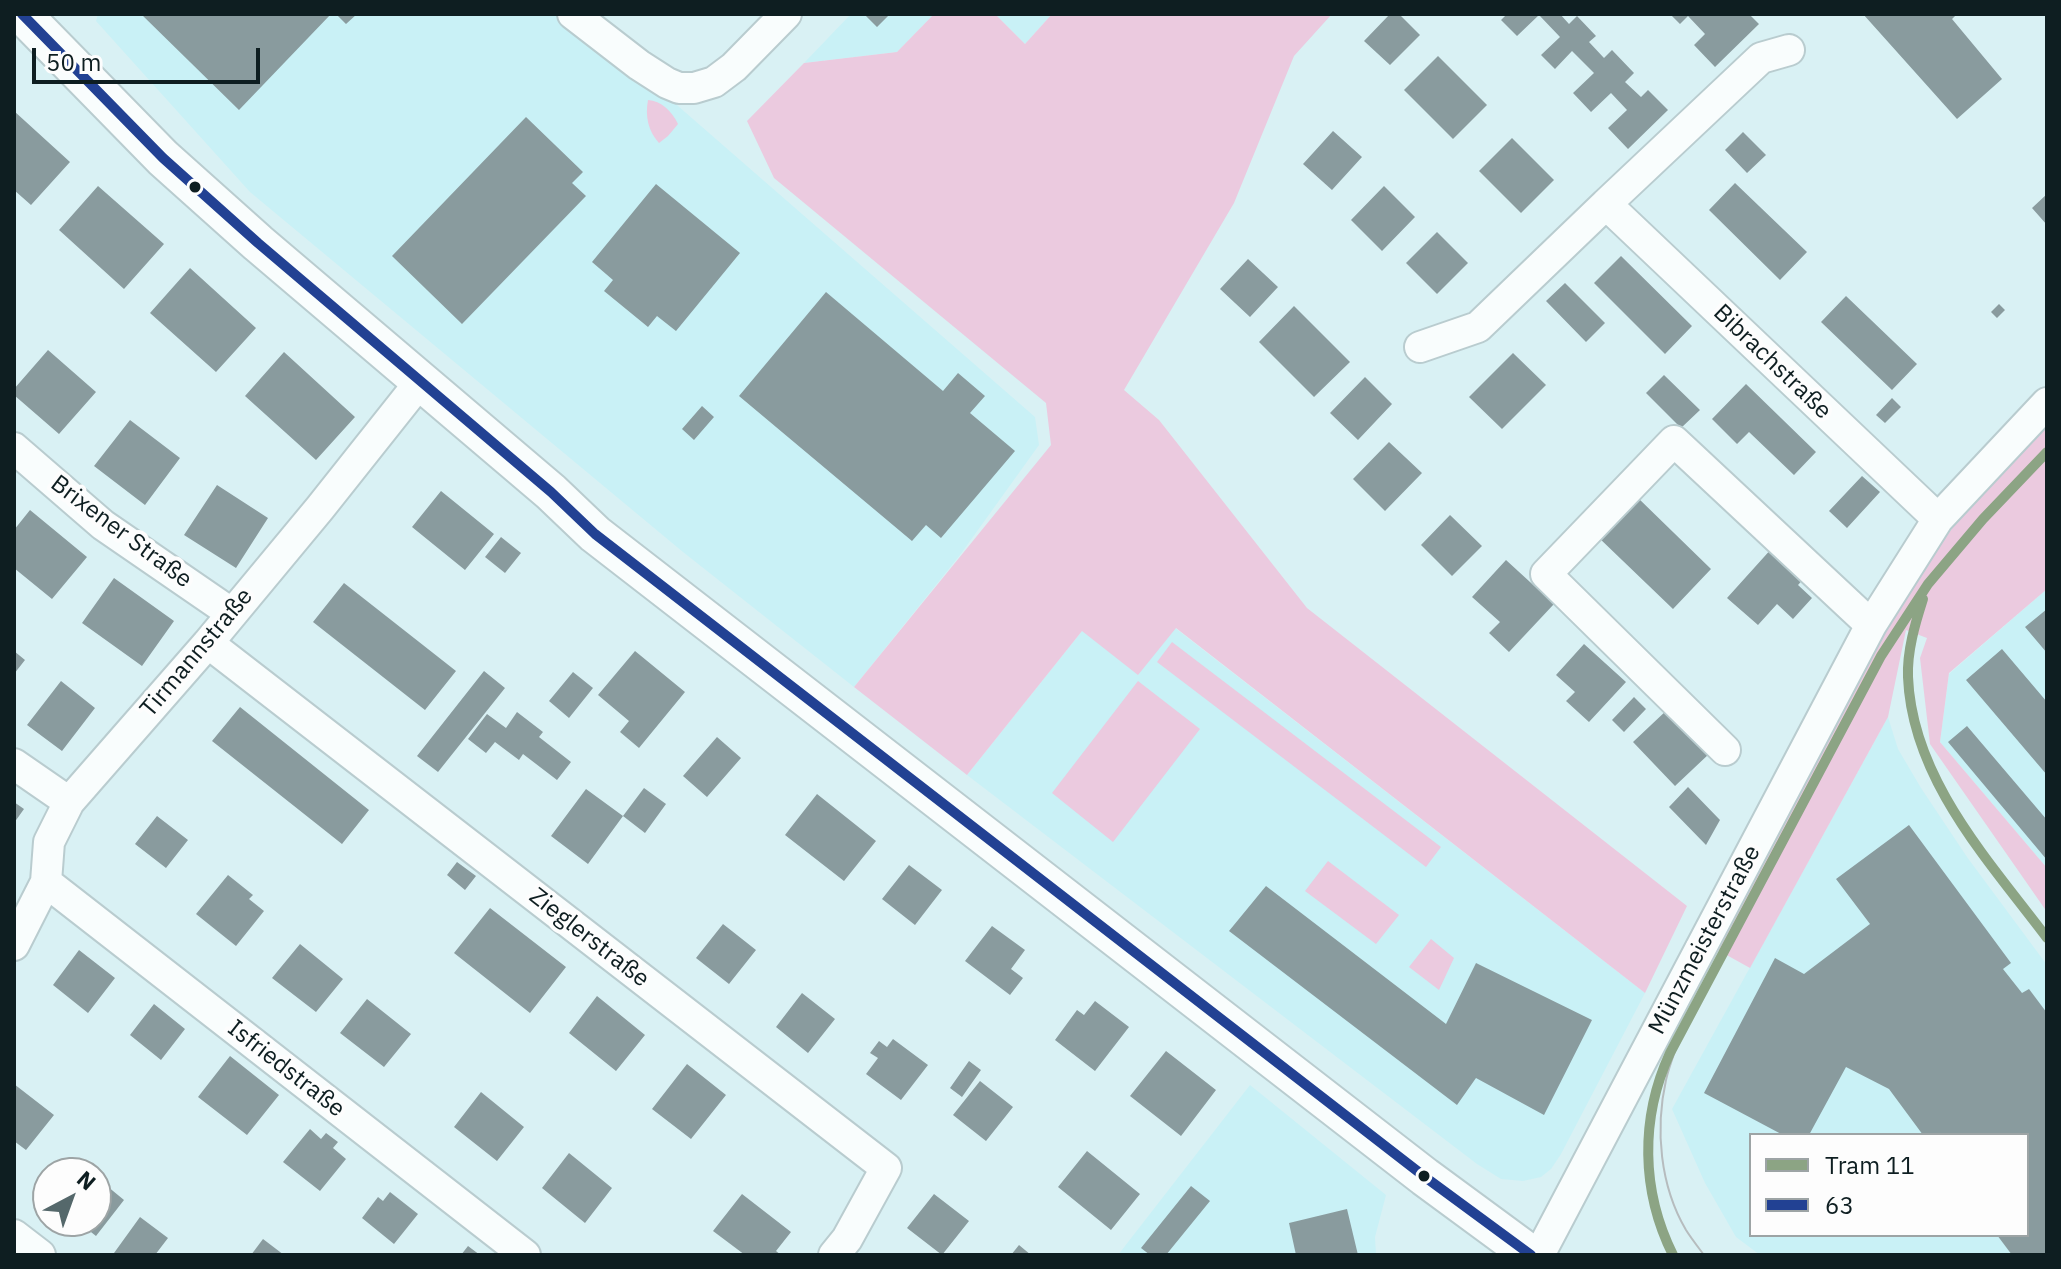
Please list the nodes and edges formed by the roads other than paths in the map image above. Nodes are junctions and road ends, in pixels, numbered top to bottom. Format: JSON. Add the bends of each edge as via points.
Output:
{"nodes":[{"id":1,"x":573,"y":14,"type":"edge"},
{"id":2,"x":786,"y":14,"type":"edge"},
{"id":3,"x":26,"y":22,"type":"edge"},
{"id":4,"x":1789,"y":50,"type":"dead end"},
{"id":5,"x":1606,"y":204,"type":"junction"},
{"id":6,"x":1420,"y":347,"type":"dead end"},
{"id":7,"x":420,"y":382,"type":"junction"},
{"id":8,"x":2047,"y":403,"type":"edge"},
{"id":9,"x":14,"y":448,"type":"edge"},
{"id":10,"x":1938,"y":519,"type":"junction"},
{"id":11,"x":231,"y":613,"type":"junction"},
{"id":12,"x":1871,"y":625,"type":"junction"},
{"id":13,"x":208,"y":643,"type":"junction"},
{"id":14,"x":1725,"y":750,"type":"dead end"},
{"id":15,"x":14,"y":764,"type":"edge"},
{"id":16,"x":69,"y":802,"type":"junction"},
{"id":17,"x":46,"y":882,"type":"junction"},
{"id":18,"x":14,"y":945,"type":"edge"},
{"id":19,"x":14,"y":1235,"type":"edge"},
{"id":20,"x":849,"y":1250,"type":"edge"},
{"id":21,"x":40,"y":1255,"type":"edge"},
{"id":22,"x":525,"y":1255,"type":"edge"},
{"id":23,"x":1531,"y":1255,"type":"edge"},
{"id":24,"x":1539,"y":1255,"type":"edge"}],
"edges":[{"from":1,"to":2,"type":"street","via":[[639,65],[679,88],[714,82]]},
{"from":3,"to":7,"type":"street","via":[[163,158]]},
{"from":4,"to":5,"type":"street","via":[[1761,58]]},
{"from":5,"to":6,"type":"street","via":[[1478,327]]},
{"from":5,"to":10,"type":"street","name":"Bibrachstraße"},
{"from":7,"to":11,"type":"street","name":"Tirmannstraße"},
{"from":7,"to":23,"type":"street","via":[[684,605]]},
{"from":8,"to":10,"type":"street","name":"Münzmeisterstraße"},
{"from":9,"to":11,"type":"street","name":"Brixener Straße","via":[[103,525]]},
{"from":10,"to":12,"type":"street","name":"Münzmeisterstraße"},
{"from":11,"to":13,"type":"street","name":"Tirmannstraße"},
{"from":12,"to":14,"type":"street","via":[[1674,441],[1546,574]]},
{"from":12,"to":24,"type":"street","name":"Münzmeisterstraße"},
{"from":13,"to":16,"type":"street","name":"Tirmannstraße"},
{"from":13,"to":20,"type":"street","name":"Zieglerstraße","via":[[886,1168]]},
{"from":15,"to":16,"type":"street"},
{"from":16,"to":17,"type":"street","name":"Tirmannstraße","via":[[49,842]]},
{"from":17,"to":18,"type":"street","name":"Tirmannstraße"},
{"from":17,"to":22,"type":"street","name":"Isfriedstraße"},
{"from":19,"to":21,"type":"street"}]}
